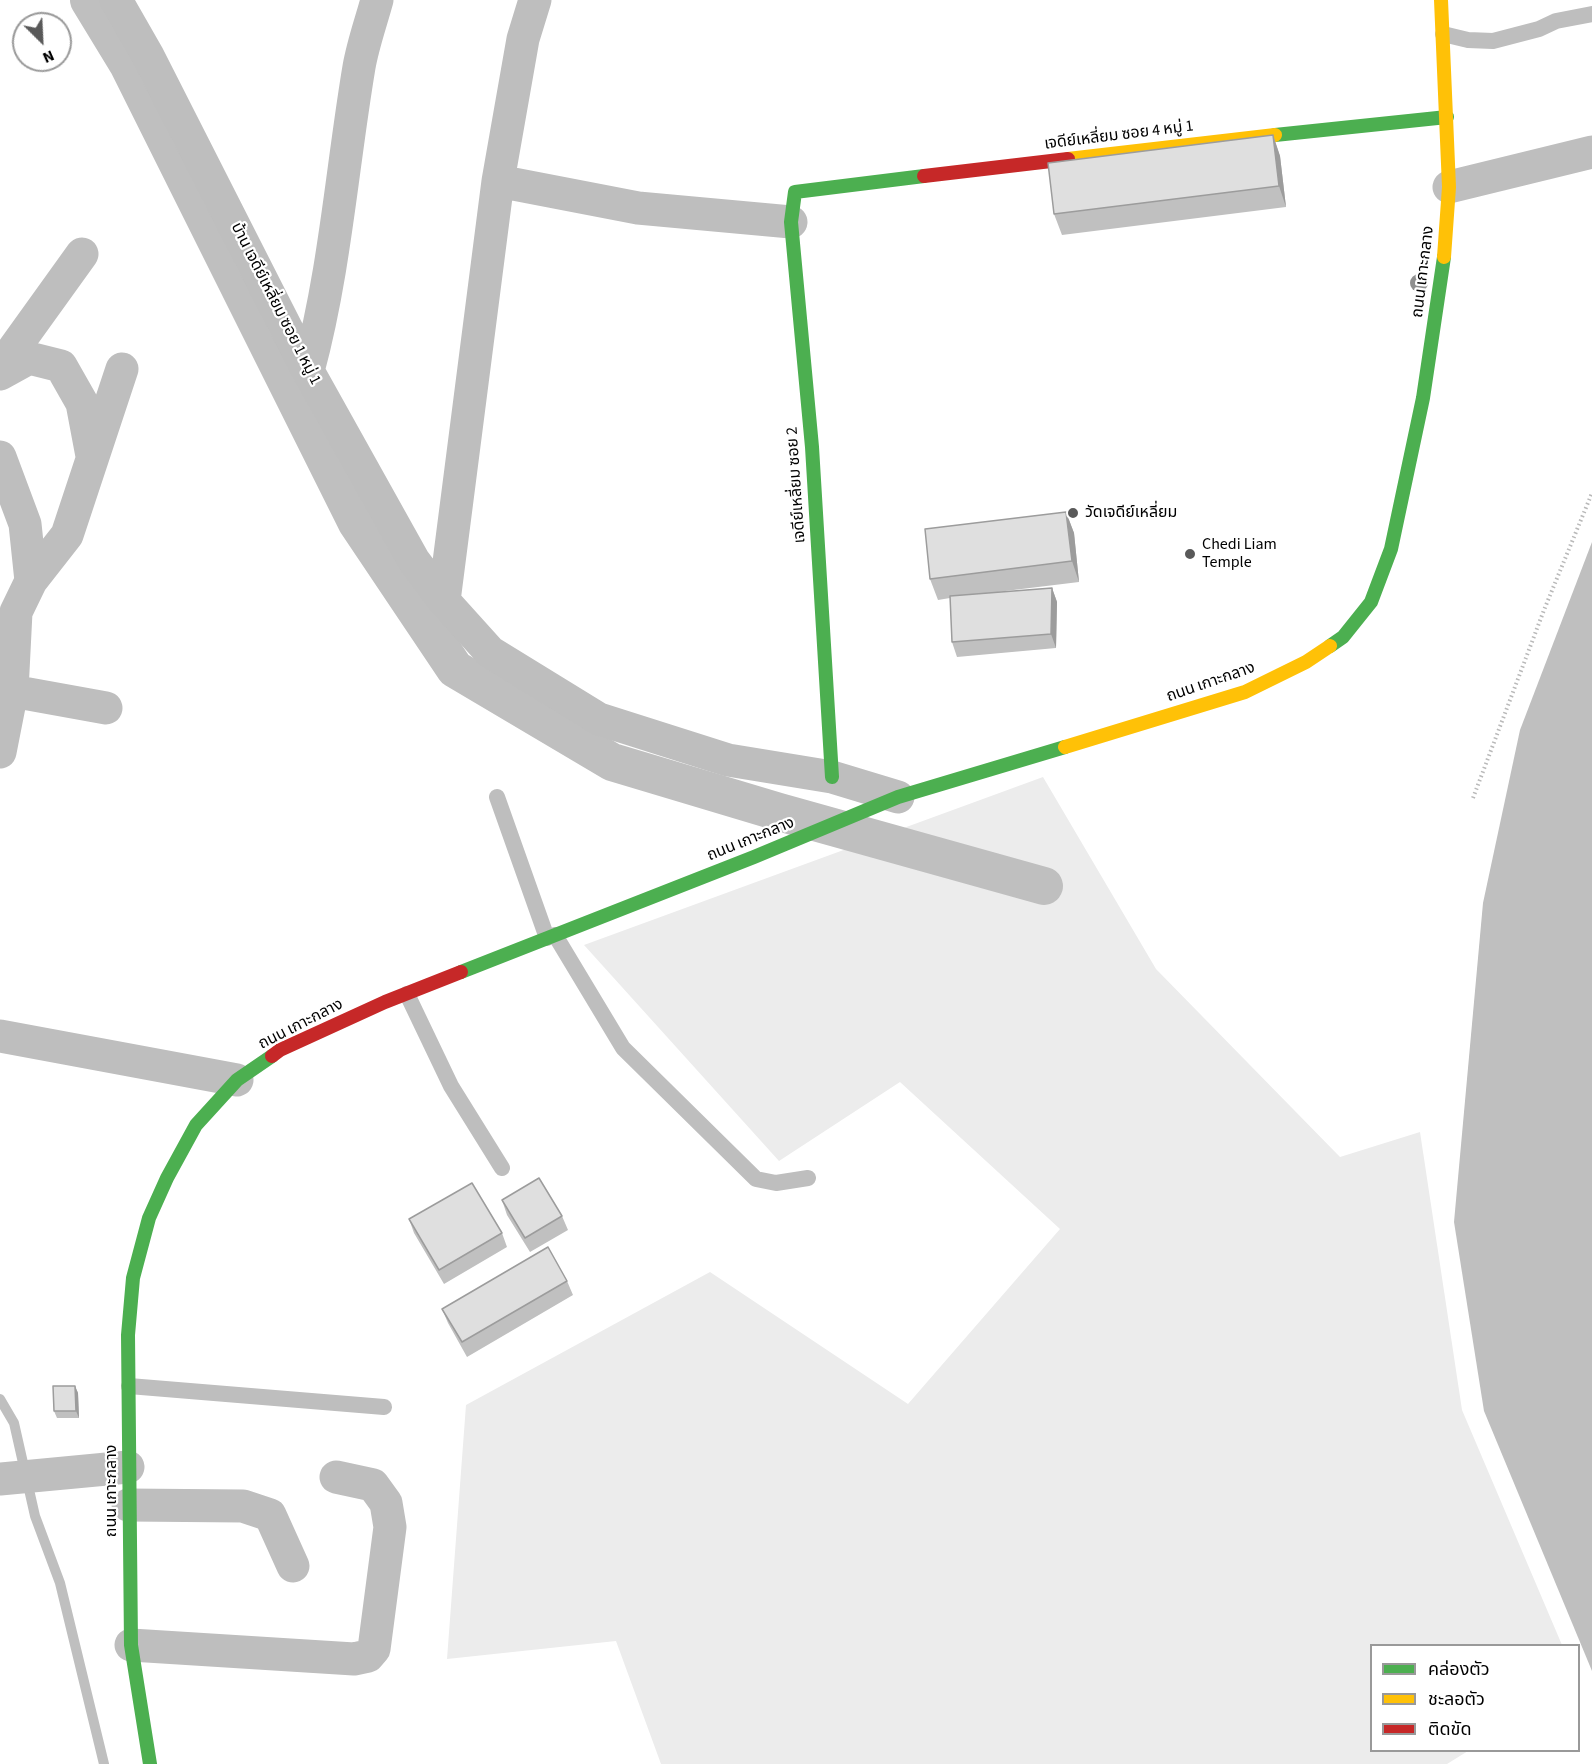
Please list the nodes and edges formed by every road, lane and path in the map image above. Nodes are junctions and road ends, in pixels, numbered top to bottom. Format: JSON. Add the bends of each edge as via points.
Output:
{"nodes":[{"id":1,"x":116,"y":0,"type":"edge"},
{"id":2,"x":377,"y":0,"type":"edge"},
{"id":3,"x":535,"y":0,"type":"edge"},
{"id":4,"x":1441,"y":0,"type":"edge"},
{"id":5,"x":1592,"y":14,"type":"edge"},
{"id":6,"x":1443,"y":34,"type":"junction"},
{"id":7,"x":1447,"y":117,"type":"junction"},
{"id":8,"x":1592,"y":152,"type":"edge"},
{"id":9,"x":498,"y":181,"type":"junction"},
{"id":10,"x":1449,"y":187,"type":"junction"},
{"id":11,"x":793,"y":207,"type":"junction"},
{"id":12,"x":82,"y":254,"type":"dead end"},
{"id":13,"x":0,"y":369,"type":"edge"},
{"id":14,"x":122,"y":369,"type":"dead end"},
{"id":15,"x":308,"y":371,"type":"junction"},
{"id":16,"x":0,"y":374,"type":"edge"},
{"id":17,"x":0,"y":457,"type":"edge"},
{"id":18,"x":92,"y":459,"type":"junction"},
{"id":19,"x":1592,"y":493,"type":"edge"},
{"id":20,"x":31,"y":581,"type":"junction"},
{"id":21,"x":444,"y":600,"type":"junction"},
{"id":22,"x":12,"y":691,"type":"junction"},
{"id":23,"x":106,"y":708,"type":"dead end"},
{"id":24,"x":0,"y":752,"type":"edge"},
{"id":25,"x":832,"y":777,"type":"junction"},
{"id":26,"x":496,"y":797,"type":"dead end"},
{"id":27,"x":898,"y":797,"type":"junction"},
{"id":28,"x":1473,"y":798,"type":"dead end"},
{"id":29,"x":551,"y":937,"type":"junction"},
{"id":30,"x":407,"y":994,"type":"junction"},
{"id":31,"x":0,"y":1036,"type":"edge"},
{"id":32,"x":237,"y":1080,"type":"junction"},
{"id":33,"x":502,"y":1168,"type":"dead end"},
{"id":34,"x":808,"y":1178,"type":"dead end"},
{"id":35,"x":129,"y":1386,"type":"junction"},
{"id":36,"x":384,"y":1407,"type":"dead end"},
{"id":37,"x":128,"y":1467,"type":"junction"},
{"id":38,"x":336,"y":1477,"type":"dead end"},
{"id":39,"x":5,"y":1478,"type":"edge"},
{"id":40,"x":128,"y":1505,"type":"junction"},
{"id":41,"x":293,"y":1566,"type":"dead end"},
{"id":42,"x":131,"y":1645,"type":"junction"},
{"id":43,"x":150,"y":1764,"type":"edge"}],
"edges":[{"from":1,"to":15,"type":"street","name":"บ้าน เจดีย์เหลี่ยม ซอย 1 หมู่ 1"},
{"from":2,"to":15,"type":"street","via":[[360,64],[336,235]]},
{"from":3,"to":9,"type":"street","via":[[523,39]]},
{"from":4,"to":6,"type":"street","name":"ถนน เกาะกลาง"},
{"from":5,"to":6,"type":"lane","via":[[1493,41]]},
{"from":6,"to":7,"type":"street","name":"ถนน เกาะกลาง"},
{"from":7,"to":10,"type":"street","name":"ถนน เกาะกลาง"},
{"from":7,"to":11,"type":"street","name":"เจดีย์เหลี่ยม ซอย 4 หมู่ 1","via":[[1181,146]]},
{"from":8,"to":10,"type":"street"},
{"from":9,"to":11,"type":"street","via":[[638,208]]},
{"from":9,"to":21,"type":"street"},
{"from":10,"to":27,"type":"street","name":"ถนน เกาะกลาง","via":[[1443,273],[1423,398],[1391,549],[1371,602],[1342,637],[1306,662],[1245,692]]},
{"from":11,"to":25,"type":"street","name":"เจดีย์เหลี่ยม ซอย 2"},
{"from":12,"to":13,"type":"street"},
{"from":14,"to":18,"type":"street"},
{"from":15,"to":21,"type":"street","name":"บ้าน เจดีย์เหลี่ยม ซอย 1 หมู่ 1","via":[[414,561]]},
{"from":16,"to":18,"type":"street","via":[[29,358],[61,366],[82,403]]},
{"from":17,"to":20,"type":"street","via":[[25,524]]},
{"from":18,"to":20,"type":"street","via":[[67,535]]},
{"from":19,"to":28,"type":"path"},
{"from":20,"to":22,"type":"street","via":[[16,612]]},
{"from":21,"to":25,"type":"street","name":"บ้าน เจดีย์เหลี่ยม ซอย 1 หมู่ 1","via":[[490,652],[598,719],[728,760]]},
{"from":22,"to":23,"type":"street"},
{"from":22,"to":24,"type":"street"},
{"from":25,"to":27,"type":"street","name":"บ้าน เจดีย์เหลี่ยม ซอย 1 หมู่ 1"},
{"from":26,"to":29,"type":"lane"},
{"from":27,"to":29,"type":"street","name":"ถนน เกาะกลาง"},
{"from":29,"to":30,"type":"street","name":"ถนน เกาะกลาง"},
{"from":29,"to":34,"type":"lane","via":[[623,1048],[756,1179],[776,1183]]},
{"from":30,"to":32,"type":"street","name":"ถนน เกาะกลาง","via":[[280,1050]]},
{"from":30,"to":33,"type":"lane","via":[[451,1086]]},
{"from":31,"to":32,"type":"street"},
{"from":32,"to":35,"type":"street","name":"ถนน เกาะกลาง","via":[[196,1125],[149,1218],[133,1278]]},
{"from":35,"to":36,"type":"lane"},
{"from":35,"to":37,"type":"street","name":"ถนน เกาะกลาง"},
{"from":37,"to":39,"type":"street"},
{"from":37,"to":40,"type":"street","name":"ถนน เกาะกลาง"},
{"from":38,"to":42,"type":"street","via":[[373,1485],[386,1503],[390,1527],[374,1649],[368,1656],[354,1659]]},
{"from":40,"to":41,"type":"street","via":[[243,1506],[270,1515]]},
{"from":40,"to":42,"type":"street","name":"ถนน เกาะกลาง"},
{"from":42,"to":43,"type":"street","name":"ถนน เกาะกลาง"}]}
